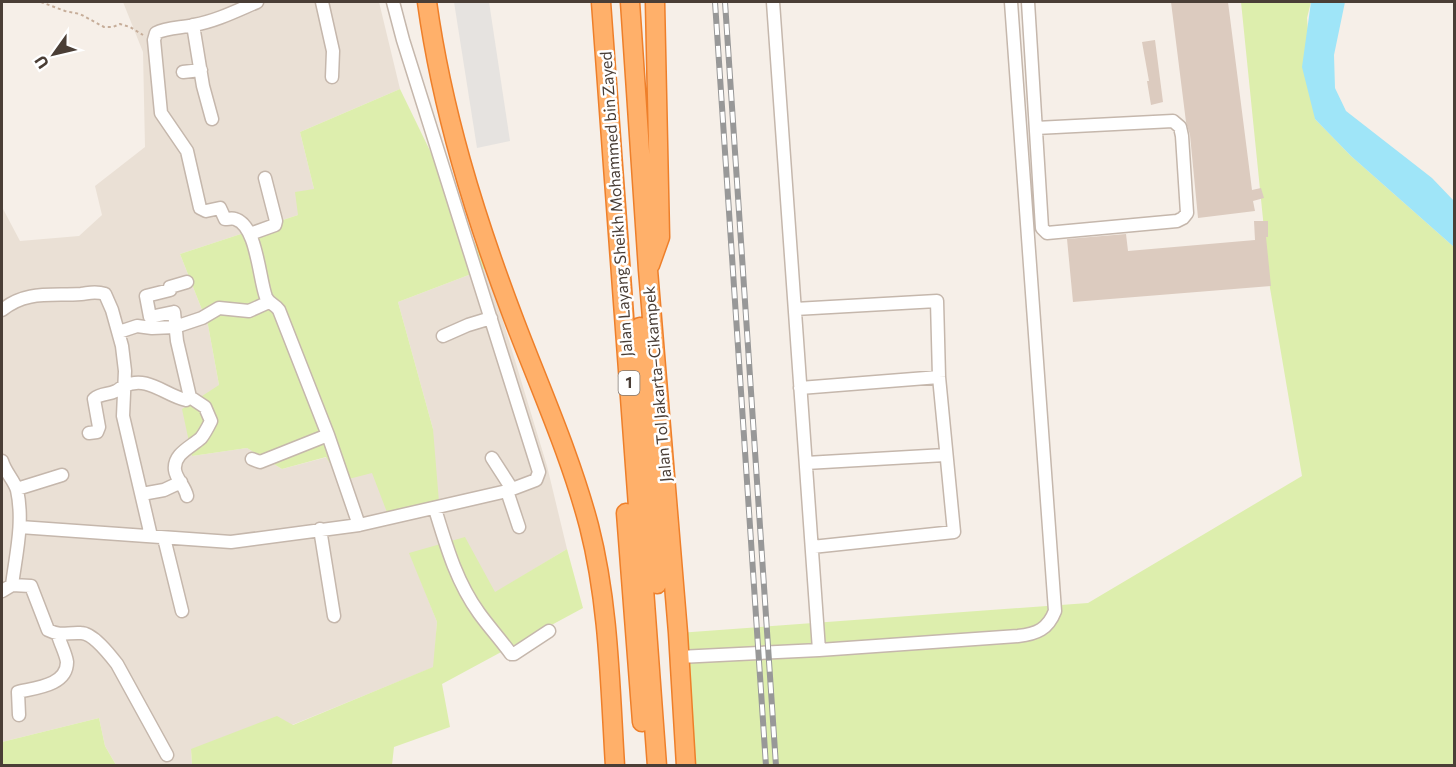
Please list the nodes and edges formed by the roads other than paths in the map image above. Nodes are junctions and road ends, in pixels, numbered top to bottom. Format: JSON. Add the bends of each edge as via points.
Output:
{"nodes":[{"id":1,"x":256,"y":2,"type":"edge"},
{"id":2,"x":322,"y":2,"type":"edge"},
{"id":3,"x":393,"y":2,"type":"edge"},
{"id":4,"x":427,"y":2,"type":"edge"},
{"id":5,"x":593,"y":2,"type":"edge"},
{"id":6,"x":601,"y":2,"type":"edge"},
{"id":7,"x":619,"y":2,"type":"edge"},
{"id":8,"x":630,"y":2,"type":"edge"},
{"id":9,"x":655,"y":2,"type":"edge"},
{"id":10,"x":773,"y":2,"type":"edge"},
{"id":11,"x":1011,"y":2,"type":"edge"},
{"id":12,"x":1028,"y":2,"type":"edge"},
{"id":13,"x":193,"y":25,"type":"junction"},
{"id":14,"x":201,"y":70,"type":"junction"},
{"id":15,"x":183,"y":72,"type":"dead end"},
{"id":16,"x":332,"y":77,"type":"dead end"},
{"id":17,"x":212,"y":119,"type":"dead end"},
{"id":18,"x":1036,"y":128,"type":"junction"},
{"id":19,"x":265,"y":178,"type":"dead end"},
{"id":20,"x":250,"y":234,"type":"junction"},
{"id":21,"x":648,"y":270,"type":"junction"},
{"id":22,"x":186,"y":282,"type":"dead end"},
{"id":23,"x":269,"y":302,"type":"junction"},
{"id":24,"x":795,"y":309,"type":"junction"},
{"id":25,"x":2,"y":310,"type":"edge"},
{"id":26,"x":491,"y":318,"type":"junction"},
{"id":27,"x":175,"y":327,"type":"junction"},
{"id":28,"x":119,"y":332,"type":"junction"},
{"id":29,"x":443,"y":336,"type":"dead end"},
{"id":30,"x":939,"y":377,"type":"junction"},
{"id":31,"x":124,"y":385,"type":"junction"},
{"id":32,"x":800,"y":388,"type":"junction"},
{"id":33,"x":190,"y":397,"type":"junction"},
{"id":34,"x":89,"y":434,"type":"dead end"},
{"id":35,"x":328,"y":435,"type":"junction"},
{"id":36,"x":945,"y":455,"type":"junction"},
{"id":37,"x":492,"y":458,"type":"dead end"},
{"id":38,"x":252,"y":459,"type":"dead end"},
{"id":39,"x":2,"y":461,"type":"edge"},
{"id":40,"x":806,"y":463,"type":"junction"},
{"id":41,"x":62,"y":475,"type":"dead end"},
{"id":42,"x":181,"y":482,"type":"junction"},
{"id":43,"x":16,"y":489,"type":"junction"},
{"id":44,"x":510,"y":490,"type":"junction"},
{"id":45,"x":142,"y":494,"type":"junction"},
{"id":46,"x":187,"y":496,"type":"dead end"},
{"id":47,"x":435,"y":509,"type":"junction"},
{"id":48,"x":359,"y":525,"type":"junction"},
{"id":49,"x":20,"y":527,"type":"junction"},
{"id":50,"x":519,"y":527,"type":"dead end"},
{"id":51,"x":320,"y":529,"type":"junction"},
{"id":52,"x":151,"y":536,"type":"junction"},
{"id":53,"x":164,"y":538,"type":"junction"},
{"id":54,"x":812,"y":547,"type":"junction"},
{"id":55,"x":7,"y":588,"type":"edge"},
{"id":56,"x":182,"y":611,"type":"dead end"},
{"id":57,"x":334,"y":616,"type":"dead end"},
{"id":58,"x":549,"y":631,"type":"dead end"},
{"id":59,"x":58,"y":635,"type":"junction"},
{"id":60,"x":819,"y":650,"type":"junction"},
{"id":61,"x":679,"y":657,"type":"junction"},
{"id":62,"x":19,"y":715,"type":"dead end"},
{"id":63,"x":167,"y":755,"type":"dead end"},
{"id":64,"x":685,"y":757,"type":"edge"},
{"id":65,"x":649,"y":764,"type":"edge"},
{"id":66,"x":615,"y":765,"type":"edge"},
{"id":67,"x":668,"y":765,"type":"edge"}],
"edges":[{"from":1,"to":13,"type":"street"},
{"from":2,"to":16,"type":"street","via":[[333,51]]},
{"from":3,"to":26,"type":"street"},
{"from":4,"to":66,"type":"highway","via":[[458,152],[590,528],[608,647]]},
{"from":5,"to":65,"type":"highway","number":"1","via":[[633,614]]},
{"from":6,"to":65,"type":"highway","name":"Jalan Layang Sheikh Mohammed bin Zayed","number":"1"},
{"from":7,"to":67,"type":"highway","name":"Jalan Layang Sheikh Mohammed bin Zayed","number":"1"},
{"from":8,"to":21,"type":"highway","name":"Jalan Tol Jakarta–Cikampek","number":"1"},
{"from":9,"to":21,"type":"highway","via":[[660,237]]},
{"from":10,"to":24,"type":"street"},
{"from":11,"to":60,"type":"street","via":[[1055,611],[1048,624],[1031,634]]},
{"from":12,"to":18,"type":"street"},
{"from":13,"to":14,"type":"street"},
{"from":13,"to":20,"type":"street","via":[[154,35],[161,113],[187,151],[200,208],[220,208],[225,219],[240,222]]},
{"from":14,"to":15,"type":"street"},
{"from":14,"to":17,"type":"street"},
{"from":18,"to":18,"type":"street","via":[[1042,228],[1047,233],[1177,221],[1187,213],[1182,136],[1173,121]]},
{"from":19,"to":20,"type":"street","via":[[275,225]]},
{"from":20,"to":23,"type":"street"},
{"from":21,"to":61,"type":"highway","name":"Jalan Tol Jakarta–Cikampek","number":"1"},
{"from":22,"to":27,"type":"street","via":[[146,296],[150,317],[174,312]]},
{"from":23,"to":27,"type":"street","via":[[249,311],[219,308]]},
{"from":23,"to":35,"type":"street","via":[[279,310]]},
{"from":24,"to":30,"type":"street","via":[[937,301]]},
{"from":24,"to":32,"type":"street"},
{"from":25,"to":28,"type":"street","via":[[15,300],[49,293],[95,291],[105,294]]},
{"from":26,"to":29,"type":"street"},
{"from":26,"to":44,"type":"street","via":[[539,472],[536,480]]},
{"from":27,"to":28,"type":"street","via":[[137,327]]},
{"from":27,"to":33,"type":"street"},
{"from":28,"to":31,"type":"street"},
{"from":30,"to":32,"type":"street"},
{"from":30,"to":36,"type":"street"},
{"from":31,"to":33,"type":"street","via":[[150,384],[171,396],[186,400]]},
{"from":31,"to":34,"type":"street","via":[[94,399],[99,427]]},
{"from":31,"to":45,"type":"street","via":[[123,416]]},
{"from":32,"to":40,"type":"street"},
{"from":33,"to":42,"type":"street","via":[[205,407],[211,421],[202,437],[175,462]]},
{"from":35,"to":38,"type":"street","via":[[260,462]]},
{"from":35,"to":48,"type":"street"},
{"from":36,"to":40,"type":"street"},
{"from":36,"to":54,"type":"street","via":[[954,532]]},
{"from":37,"to":44,"type":"street"},
{"from":39,"to":43,"type":"street"},
{"from":40,"to":54,"type":"street"},
{"from":41,"to":43,"type":"street"},
{"from":42,"to":45,"type":"street"},
{"from":42,"to":46,"type":"street"},
{"from":43,"to":49,"type":"street"},
{"from":44,"to":47,"type":"street"},
{"from":44,"to":50,"type":"street"},
{"from":45,"to":52,"type":"street"},
{"from":47,"to":48,"type":"street"},
{"from":47,"to":58,"type":"street","via":[[455,572],[511,654]]},
{"from":48,"to":51,"type":"street"},
{"from":49,"to":52,"type":"street"},
{"from":49,"to":55,"type":"street"},
{"from":51,"to":53,"type":"street","via":[[231,542]]},
{"from":51,"to":57,"type":"street"},
{"from":52,"to":53,"type":"street"},
{"from":53,"to":56,"type":"street"},
{"from":54,"to":60,"type":"street"},
{"from":55,"to":59,"type":"street","via":[[31,586],[48,630]]},
{"from":59,"to":62,"type":"street","via":[[67,663],[64,673],[56,682],[18,692]]},
{"from":59,"to":63,"type":"street","via":[[83,632],[107,652]]},
{"from":60,"to":61,"type":"street"},
{"from":61,"to":64,"type":"highway","name":"Jalan Tol Jakarta–Cikampek","number":"1"}]}
